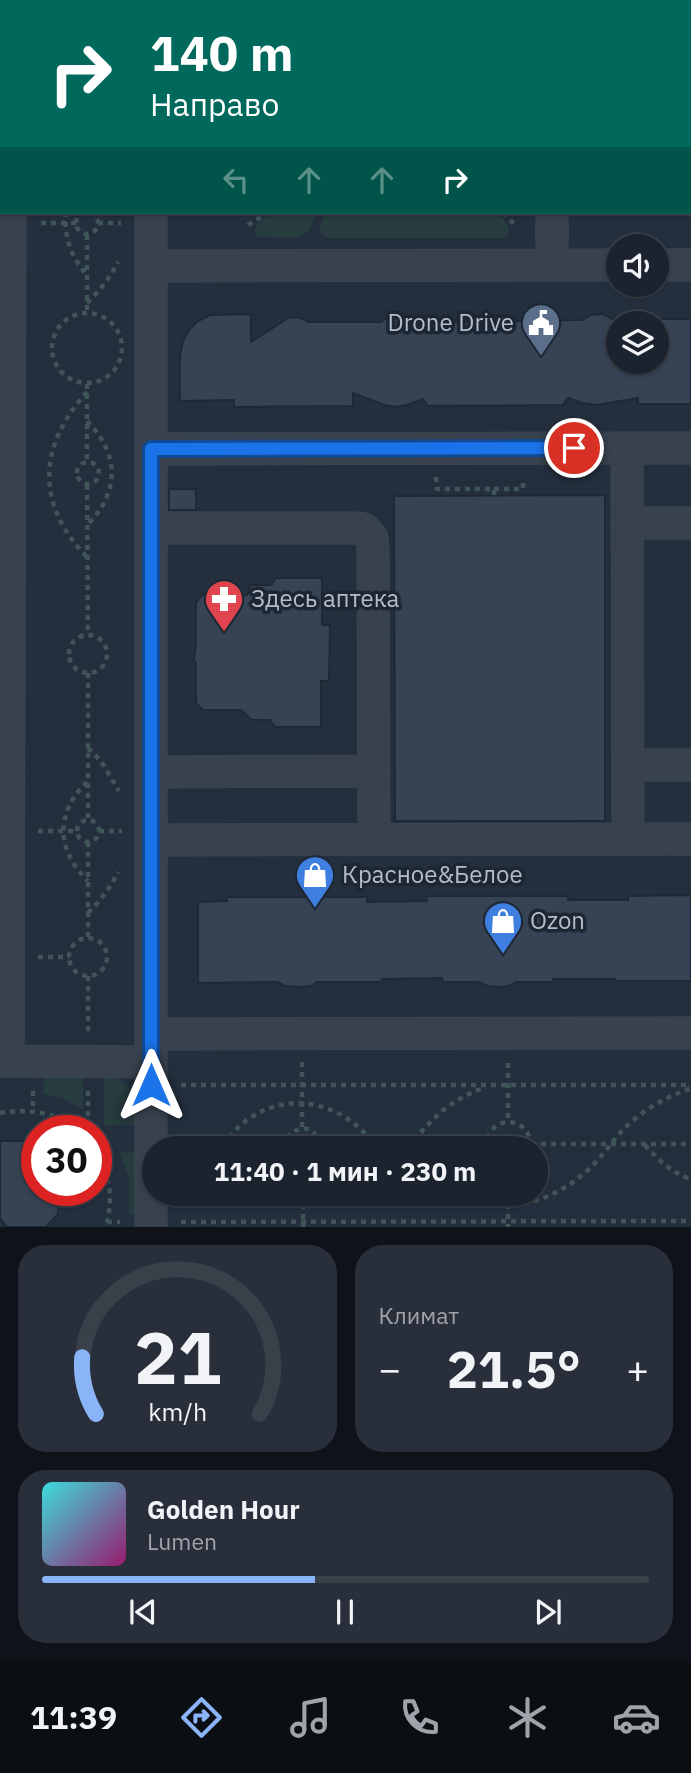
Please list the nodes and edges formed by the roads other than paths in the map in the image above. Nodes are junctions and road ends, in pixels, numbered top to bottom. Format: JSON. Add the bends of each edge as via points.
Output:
{"nodes":[{"id":1,"x":151,"y":214,"type":"edge"},
{"id":2,"x":552,"y":214,"type":"edge"},
{"id":3,"x":21,"y":218,"type":"edge"},
{"id":4,"x":552,"y":245,"type":"dead end"},
{"id":5,"x":151,"y":265,"type":"junction"},
{"id":6,"x":606,"y":265,"type":"edge"},
{"id":7,"x":669,"y":265,"type":"edge"},
{"id":8,"x":691,"y":265,"type":"edge"},
{"id":9,"x":5,"y":267,"type":"edge"},
{"id":10,"x":691,"y":447,"type":"edge"},
{"id":11,"x":627,"y":448,"type":"junction"},
{"id":12,"x":151,"y":449,"type":"junction"},
{"id":13,"x":5,"y":460,"type":"edge"},
{"id":14,"x":627,"y":523,"type":"junction"},
{"id":15,"x":691,"y":523,"type":"edge"},
{"id":16,"x":151,"y":528,"type":"junction"},
{"id":17,"x":628,"y":765,"type":"junction"},
{"id":18,"x":691,"y":765,"type":"edge"},
{"id":19,"x":374,"y":771,"type":"junction"},
{"id":20,"x":151,"y":772,"type":"junction"},
{"id":21,"x":134,"y":837,"type":"junction"},
{"id":22,"x":628,"y":839,"type":"junction"},
{"id":23,"x":691,"y":839,"type":"edge"},
{"id":24,"x":374,"y":840,"type":"junction"},
{"id":25,"x":4,"y":872,"type":"edge"},
{"id":26,"x":4,"y":909,"type":"edge"},
{"id":27,"x":691,"y":1033,"type":"edge"},
{"id":28,"x":151,"y":1060,"type":"junction"},
{"id":29,"x":4,"y":1062,"type":"edge"},
{"id":30,"x":151,"y":1225,"type":"edge"}],
"edges":[{"from":1,"to":5,"type":"street"},
{"from":2,"to":4,"type":"street"},
{"from":3,"to":9,"type":"street"},
{"from":5,"to":6,"type":"street"},
{"from":5,"to":12,"type":"street"},
{"from":7,"to":8,"type":"street"},
{"from":9,"to":13,"type":"street"},
{"from":10,"to":11,"type":"street"},
{"from":11,"to":12,"type":"street"},
{"from":11,"to":14,"type":"street"},
{"from":12,"to":16,"type":"street"},
{"from":13,"to":25,"type":"street"},
{"from":14,"to":15,"type":"street"},
{"from":14,"to":17,"type":"street"},
{"from":16,"to":19,"type":"street","via":[[354,528],[372,538]]},
{"from":16,"to":20,"type":"street"},
{"from":17,"to":18,"type":"street"},
{"from":17,"to":22,"type":"street"},
{"from":19,"to":20,"type":"street"},
{"from":19,"to":24,"type":"street"},
{"from":20,"to":21,"type":"street"},
{"from":21,"to":24,"type":"street"},
{"from":21,"to":28,"type":"street"},
{"from":22,"to":23,"type":"street"},
{"from":22,"to":24,"type":"street"},
{"from":25,"to":26,"type":"street"},
{"from":26,"to":29,"type":"street"},
{"from":27,"to":28,"type":"street","via":[[302,1034]]},
{"from":28,"to":29,"type":"street"},
{"from":28,"to":30,"type":"street"}]}
